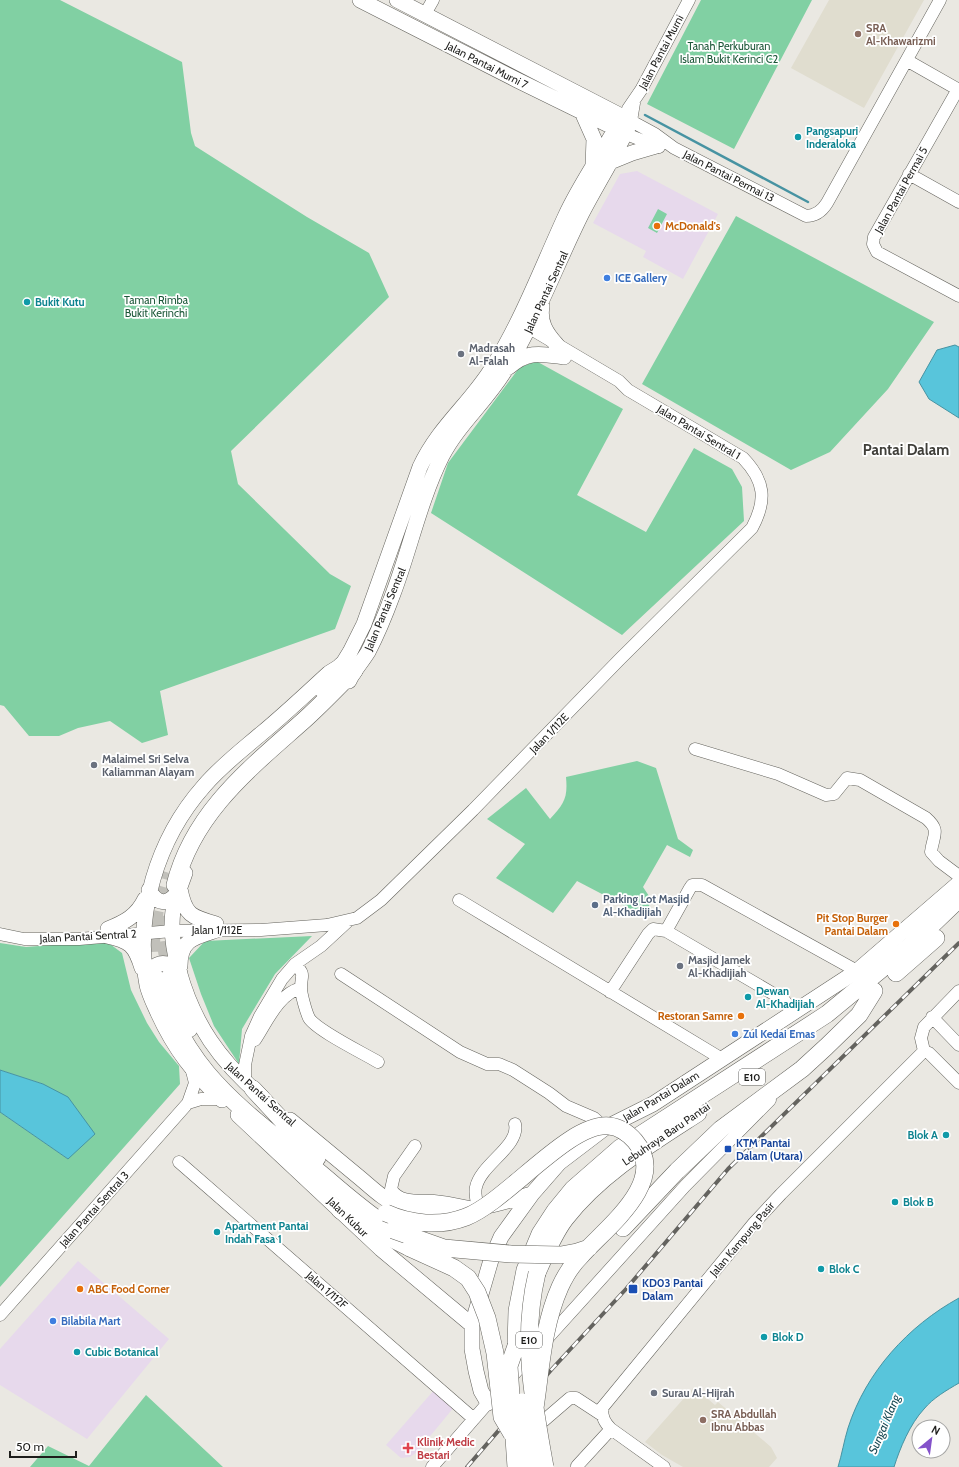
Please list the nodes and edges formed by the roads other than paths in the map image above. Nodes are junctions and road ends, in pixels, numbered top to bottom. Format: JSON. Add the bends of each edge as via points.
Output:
{"nodes":[{"id":1,"x":360,"y":0,"type":"edge"},
{"id":2,"x":397,"y":0,"type":"edge"},
{"id":3,"x":433,"y":0,"type":"edge"},
{"id":4,"x":688,"y":0,"type":"edge"},
{"id":5,"x":940,"y":0,"type":"edge"},
{"id":6,"x":425,"y":14,"type":"junction"},
{"id":7,"x":908,"y":61,"type":"junction"},
{"id":8,"x":958,"y":90,"type":"edge"},
{"id":9,"x":582,"y":112,"type":"junction"},
{"id":10,"x":623,"y":125,"type":"junction"},
{"id":11,"x":656,"y":146,"type":"junction"},
{"id":12,"x":674,"y":148,"type":"junction"},
{"id":13,"x":610,"y":162,"type":"junction"},
{"id":14,"x":592,"y":168,"type":"junction"},
{"id":15,"x":909,"y":174,"type":"junction"},
{"id":16,"x":959,"y":202,"type":"edge"},
{"id":17,"x":959,"y":296,"type":"edge"},
{"id":18,"x":543,"y":299,"type":"junction"},
{"id":19,"x":522,"y":328,"type":"junction"},
{"id":20,"x":561,"y":351,"type":"junction"},
{"id":21,"x":506,"y":370,"type":"junction"},
{"id":22,"x":428,"y":449,"type":"junction"},
{"id":23,"x":442,"y":457,"type":"junction"},
{"id":24,"x":761,"y":482,"type":"joint"},
{"id":25,"x":391,"y":550,"type":"junction"},
{"id":26,"x":407,"y":556,"type":"junction"},
{"id":27,"x":348,"y":668,"type":"junction"},
{"id":28,"x":695,"y":749,"type":"dead end"},
{"id":29,"x":959,"y":876,"type":"edge"},
{"id":30,"x":174,"y":882,"type":"junction"},
{"id":31,"x":959,"y":883,"type":"edge"},
{"id":32,"x":149,"y":890,"type":"junction"},
{"id":33,"x":459,"y":900,"type":"dead end"},
{"id":34,"x":959,"y":900,"type":"edge"},
{"id":35,"x":959,"y":916,"type":"edge"},
{"id":36,"x":348,"y":921,"type":"junction"},
{"id":37,"x":216,"y":927,"type":"junction"},
{"id":38,"x":172,"y":928,"type":"junction"},
{"id":39,"x":145,"y":930,"type":"junction"},
{"id":40,"x":666,"y":931,"type":"junction"},
{"id":41,"x":108,"y":933,"type":"junction"},
{"id":42,"x":4,"y":934,"type":"edge"},
{"id":43,"x":294,"y":964,"type":"junction"},
{"id":44,"x":857,"y":971,"type":"junction"},
{"id":45,"x":341,"y":974,"type":"dead end"},
{"id":46,"x":163,"y":978,"type":"junction"},
{"id":47,"x":301,"y":988,"type":"junction"},
{"id":48,"x":874,"y":991,"type":"junction"},
{"id":49,"x":959,"y":991,"type":"edge"},
{"id":50,"x":610,"y":992,"type":"junction"},
{"id":51,"x":794,"y":1013,"type":"junction"},
{"id":52,"x":932,"y":1017,"type":"junction"},
{"id":53,"x":959,"y":1045,"type":"edge"},
{"id":54,"x":247,"y":1050,"type":"junction"},
{"id":55,"x":924,"y":1051,"type":"junction"},
{"id":56,"x":722,"y":1059,"type":"junction"},
{"id":57,"x":378,"y":1062,"type":"dead end"},
{"id":58,"x":191,"y":1067,"type":"junction"},
{"id":59,"x":802,"y":1069,"type":"junction"},
{"id":60,"x":959,"y":1083,"type":"edge"},
{"id":61,"x":249,"y":1086,"type":"junction"},
{"id":62,"x":224,"y":1102,"type":"junction"},
{"id":63,"x":188,"y":1103,"type":"junction"},
{"id":64,"x":515,"y":1124,"type":"dead end"},
{"id":65,"x":606,"y":1128,"type":"junction"},
{"id":66,"x":415,"y":1146,"type":"dead end"},
{"id":67,"x":179,"y":1162,"type":"dead end"},
{"id":68,"x":316,"y":1163,"type":"junction"},
{"id":69,"x":532,"y":1194,"type":"junction"},
{"id":70,"x":481,"y":1208,"type":"junction"},
{"id":71,"x":340,"y":1210,"type":"junction"},
{"id":72,"x":510,"y":1224,"type":"junction"},
{"id":73,"x":531,"y":1272,"type":"junction"},
{"id":74,"x":0,"y":1315,"type":"edge"},
{"id":75,"x":472,"y":1325,"type":"junction"},
{"id":76,"x":516,"y":1346,"type":"junction"},
{"id":77,"x":488,"y":1403,"type":"junction"},
{"id":78,"x":535,"y":1408,"type":"junction"},
{"id":79,"x":602,"y":1415,"type":"junction"},
{"id":80,"x":474,"y":1419,"type":"junction"},
{"id":81,"x":611,"y":1429,"type":"junction"},
{"id":82,"x":512,"y":1434,"type":"junction"},
{"id":83,"x":577,"y":1466,"type":"edge"},
{"id":84,"x":432,"y":1467,"type":"edge"},
{"id":85,"x":506,"y":1467,"type":"edge"},
{"id":86,"x":516,"y":1467,"type":"edge"},
{"id":87,"x":530,"y":1467,"type":"edge"},
{"id":88,"x":545,"y":1467,"type":"edge"},
{"id":89,"x":664,"y":1467,"type":"edge"}],
"edges":[{"from":1,"to":9,"type":"main road","name":"Jalan Pantai Murni 7"},
{"from":2,"to":6,"type":"main road","name":"Jalan Pantai Murni 7"},
{"from":3,"to":6,"type":"street"},
{"from":4,"to":10,"type":"street","name":"Jalan Pantai Murni"},
{"from":5,"to":7,"type":"street"},
{"from":6,"to":10,"type":"main road","name":"Jalan Pantai Murni 7"},
{"from":7,"to":8,"type":"street"},
{"from":7,"to":12,"type":"street","name":"Jalan Pantai Permai 13","via":[[824,208],[816,214],[806,216]]},
{"from":8,"to":15,"type":"street","name":"Jalan Pantai Permai 5"},
{"from":9,"to":10,"type":"main road","name":"Jalan Pantai Murni 7"},
{"from":9,"to":14,"type":"main road","via":[[594,139]]},
{"from":10,"to":11,"type":"street","name":"Jalan Pantai Permai 13"},
{"from":10,"to":12,"type":"street","name":"Jalan Pantai Permai 13","via":[[655,134]]},
{"from":10,"to":13,"type":"main road","name":"Jalan Pantai Sentral"},
{"from":10,"to":14,"type":"main road","name":"Jalan Pantai Sentral"},
{"from":11,"to":12,"type":"street","name":"Jalan Pantai Permai 13"},
{"from":11,"to":13,"type":"main road"},
{"from":13,"to":18,"type":"main road","name":"Jalan Pantai Sentral","via":[[581,214]]},
{"from":14,"to":19,"type":"main road","name":"Jalan Pantai Sentral","via":[[566,216],[536,286]]},
{"from":15,"to":16,"type":"street"},
{"from":15,"to":17,"type":"street","name":"Jalan Pantai Permai 5","via":[[874,237],[873,244],[877,252]]},
{"from":18,"to":19,"type":"main road","name":"Jalan Pantai Sentral"},
{"from":18,"to":20,"type":"main road","via":[[543,324],[547,334]]},
{"from":19,"to":20,"type":"street","name":"Jalan Pantai Sentral 1"},
{"from":19,"to":21,"type":"main road","name":"Jalan Pantai Sentral"},
{"from":19,"to":22,"type":"main road","name":"Jalan Pantai Sentral"},
{"from":20,"to":21,"type":"main road","via":[[524,356]]},
{"from":20,"to":24,"type":"street","name":"Jalan Pantai Sentral 1","via":[[616,388],[628,390],[743,458]]},
{"from":21,"to":23,"type":"main road","name":"Jalan Pantai Sentral","via":[[452,438]]},
{"from":22,"to":23,"type":"main road"},
{"from":22,"to":25,"type":"main road","name":"Jalan Pantai Sentral"},
{"from":23,"to":26,"type":"main road","name":"Jalan Pantai Sentral","via":[[431,479]]},
{"from":24,"to":36,"type":"street","name":"Jalan 1/112E","via":[[760,507],[752,528],[401,881],[366,912]]},
{"from":25,"to":26,"type":"main road"},
{"from":25,"to":27,"type":"main road","name":"Jalan Pantai Sentral","via":[[364,624],[350,652]]},
{"from":26,"to":27,"type":"main road","name":"Jalan Pantai Sentral","via":[[376,636],[367,652]]},
{"from":27,"to":30,"type":"highway","via":[[314,712],[244,773],[215,804],[187,850]]},
{"from":27,"to":32,"type":"main road","name":"Jalan Pantai Sentral","via":[[330,673],[204,786],[180,818],[162,852]]},
{"from":28,"to":29,"type":"street","via":[[778,774],[826,795],[834,794],[847,778],[860,780],[933,824],[936,833],[931,852]]},
{"from":30,"to":32,"type":"main road","via":[[173,898],[162,902],[156,900]]},
{"from":30,"to":37,"type":"main road","via":[[190,915]]},
{"from":30,"to":38,"type":"main road","name":"Jalan Pantai Sentral"},
{"from":31,"to":44,"type":"main road","name":"Jalan Pantai Dalam"},
{"from":32,"to":39,"type":"main road","name":"Jalan Pantai Sentral"},
{"from":32,"to":41,"type":"main road","via":[[141,909]]},
{"from":33,"to":50,"type":"street"},
{"from":34,"to":73,"type":"highway","name":"Lebuhraya Baru Pantai","number":"E10","via":[[872,978],[827,1014],[620,1148],[573,1189],[555,1211],[540,1234]]},
{"from":35,"to":48,"type":"highway","name":"Lebuhraya Baru Pantai","number":"E10","via":[[918,955]]},
{"from":36,"to":37,"type":"street","name":"Jalan 1/112E","via":[[289,927],[254,923]]},
{"from":36,"to":43,"type":"street","via":[[321,946]]},
{"from":37,"to":38,"type":"street","name":"Jalan 1/112E"},
{"from":37,"to":46,"type":"main road","via":[[187,942],[180,959]]},
{"from":38,"to":39,"type":"street","name":"Jalan 1/112E"},
{"from":38,"to":46,"type":"main road","name":"Jalan Pantai Sentral","via":[[175,955]]},
{"from":39,"to":41,"type":"street","name":"Jalan Pantai Sentral 2"},
{"from":39,"to":46,"type":"main road","name":"Jalan Pantai Sentral"},
{"from":40,"to":44,"type":"street","via":[[690,888],[702,885]]},
{"from":40,"to":50,"type":"street","via":[[653,929],[648,934]]},
{"from":40,"to":51,"type":"street","via":[[784,1000]]},
{"from":41,"to":42,"type":"street","name":"Jalan Pantai Sentral 2"},
{"from":41,"to":46,"type":"main road","via":[[131,944]]},
{"from":43,"to":47,"type":"street","via":[[302,971]]},
{"from":43,"to":54,"type":"street","via":[[260,1016]]},
{"from":44,"to":51,"type":"main road","name":"Jalan Pantai Dalam"},
{"from":45,"to":65,"type":"street","via":[[460,1052],[487,1064],[499,1064],[513,1070],[566,1106],[594,1118]]},
{"from":46,"to":58,"type":"main road","name":"Jalan Pantai Sentral","via":[[167,1032]]},
{"from":46,"to":61,"type":"main road","name":"Jalan Pantai Sentral","via":[[189,1004],[222,1059]]},
{"from":46,"to":68,"type":"highway","via":[[201,1048]]},
{"from":47,"to":54,"type":"street","via":[[288,993]]},
{"from":47,"to":57,"type":"street","via":[[306,1013],[313,1023]]},
{"from":48,"to":59,"type":"highway","via":[[859,1015]]},
{"from":48,"to":73,"type":"highway","name":"Lebuhraya Baru Pantai","number":"E10","via":[[837,1021],[628,1158],[564,1220]]},
{"from":49,"to":52,"type":"street"},
{"from":50,"to":56,"type":"street"},
{"from":51,"to":56,"type":"main road","name":"Jalan Pantai Dalam"},
{"from":52,"to":53,"type":"street"},
{"from":52,"to":55,"type":"street","via":[[922,1032]]},
{"from":54,"to":61,"type":"street"},
{"from":55,"to":60,"type":"street"},
{"from":55,"to":79,"type":"street","name":"Jalan Kampung Pasir","via":[[754,1223],[602,1408]]},
{"from":56,"to":65,"type":"main road","name":"Jalan Pantai Dalam","via":[[653,1104]]},
{"from":58,"to":62,"type":"main road","name":"Jalan Pantai Sentral"},
{"from":58,"to":63,"type":"street","name":"Jalan Pantai Sentral 3","via":[[194,1083]]},
{"from":59,"to":68,"type":"highway","bridge":true,"via":[[743,1112],[703,1146],[613,1236],[577,1252],[561,1255],[511,1254],[444,1248],[417,1240],[393,1230],[360,1209]]},
{"from":59,"to":77,"type":"street","via":[[685,1186]]},
{"from":61,"to":68,"type":"highway"},
{"from":61,"to":70,"type":"main road","name":"Jalan Pantai Sentral","via":[[376,1190],[400,1206],[439,1212]]},
{"from":62,"to":63,"type":"street","via":[[201,1099]]},
{"from":62,"to":68,"type":"highway"},
{"from":62,"to":71,"type":"main road","name":"Jalan Kubur"},
{"from":63,"to":74,"type":"street","name":"Jalan Pantai Sentral 3"},
{"from":64,"to":70,"type":"street","via":[[517,1130],[514,1138],[483,1171],[478,1180],[475,1189]]},
{"from":65,"to":69,"type":"main road","name":"Jalan Pantai Dalam","via":[[559,1163]]},
{"from":66,"to":70,"type":"street","via":[[394,1176],[391,1189],[395,1195],[410,1201],[434,1201]]},
{"from":67,"to":80,"type":"street","name":"Jalan 1/112F"},
{"from":68,"to":78,"type":"highway","bridge":true,"via":[[386,1213],[420,1222],[448,1222],[481,1210],[574,1137],[608,1126],[620,1129],[637,1144],[645,1161],[645,1170],[644,1179],[635,1196],[576,1261],[560,1288],[546,1328]]},
{"from":69,"to":70,"type":"main road"},
{"from":69,"to":72,"type":"main road","name":"Jalan Pantai Dalam"},
{"from":70,"to":72,"type":"main road","via":[[501,1209],[509,1217]]},
{"from":71,"to":75,"type":"main road","name":"Jalan Kubur","via":[[381,1249]]},
{"from":71,"to":82,"type":"highway","bridge":true,"via":[[368,1227],[454,1268],[468,1278],[477,1292],[487,1318],[495,1353],[502,1418]]},
{"from":72,"to":75,"type":"main road","name":"Jalan Pantai Dalam","via":[[501,1236],[491,1260]]},
{"from":73,"to":76,"type":"highway","name":"Lebuhraya Baru Pantai","number":"E10","via":[[517,1312]]},
{"from":73,"to":78,"type":"highway","name":"Lebuhraya Baru Pantai","number":"E10","bridge":true,"via":[[528,1336]]},
{"from":75,"to":77,"type":"main road","name":"Jalan Pantai Dalam","via":[[472,1349],[476,1371],[481,1392]]},
{"from":76,"to":82,"type":"highway","name":"Lebuhraya Baru Pantai","number":"E10","bridge":true,"via":[[509,1366],[513,1409]]},
{"from":76,"to":87,"type":"highway","name":"Lebuhraya Baru Pantai","number":"E10","bridge":true},
{"from":77,"to":80,"type":"street"},
{"from":78,"to":88,"type":"highway","name":"Lebuhraya Baru Pantai","number":"E10","bridge":true},
{"from":79,"to":81,"type":"street"},
{"from":79,"to":85,"type":"street","via":[[576,1398],[570,1398],[508,1452],[509,1461]]},
{"from":80,"to":84,"type":"street"},
{"from":81,"to":83,"type":"street"},
{"from":81,"to":89,"type":"street"},
{"from":82,"to":86,"type":"highway","name":"Lebuhraya Baru Pantai","number":"E10","bridge":true}]}
